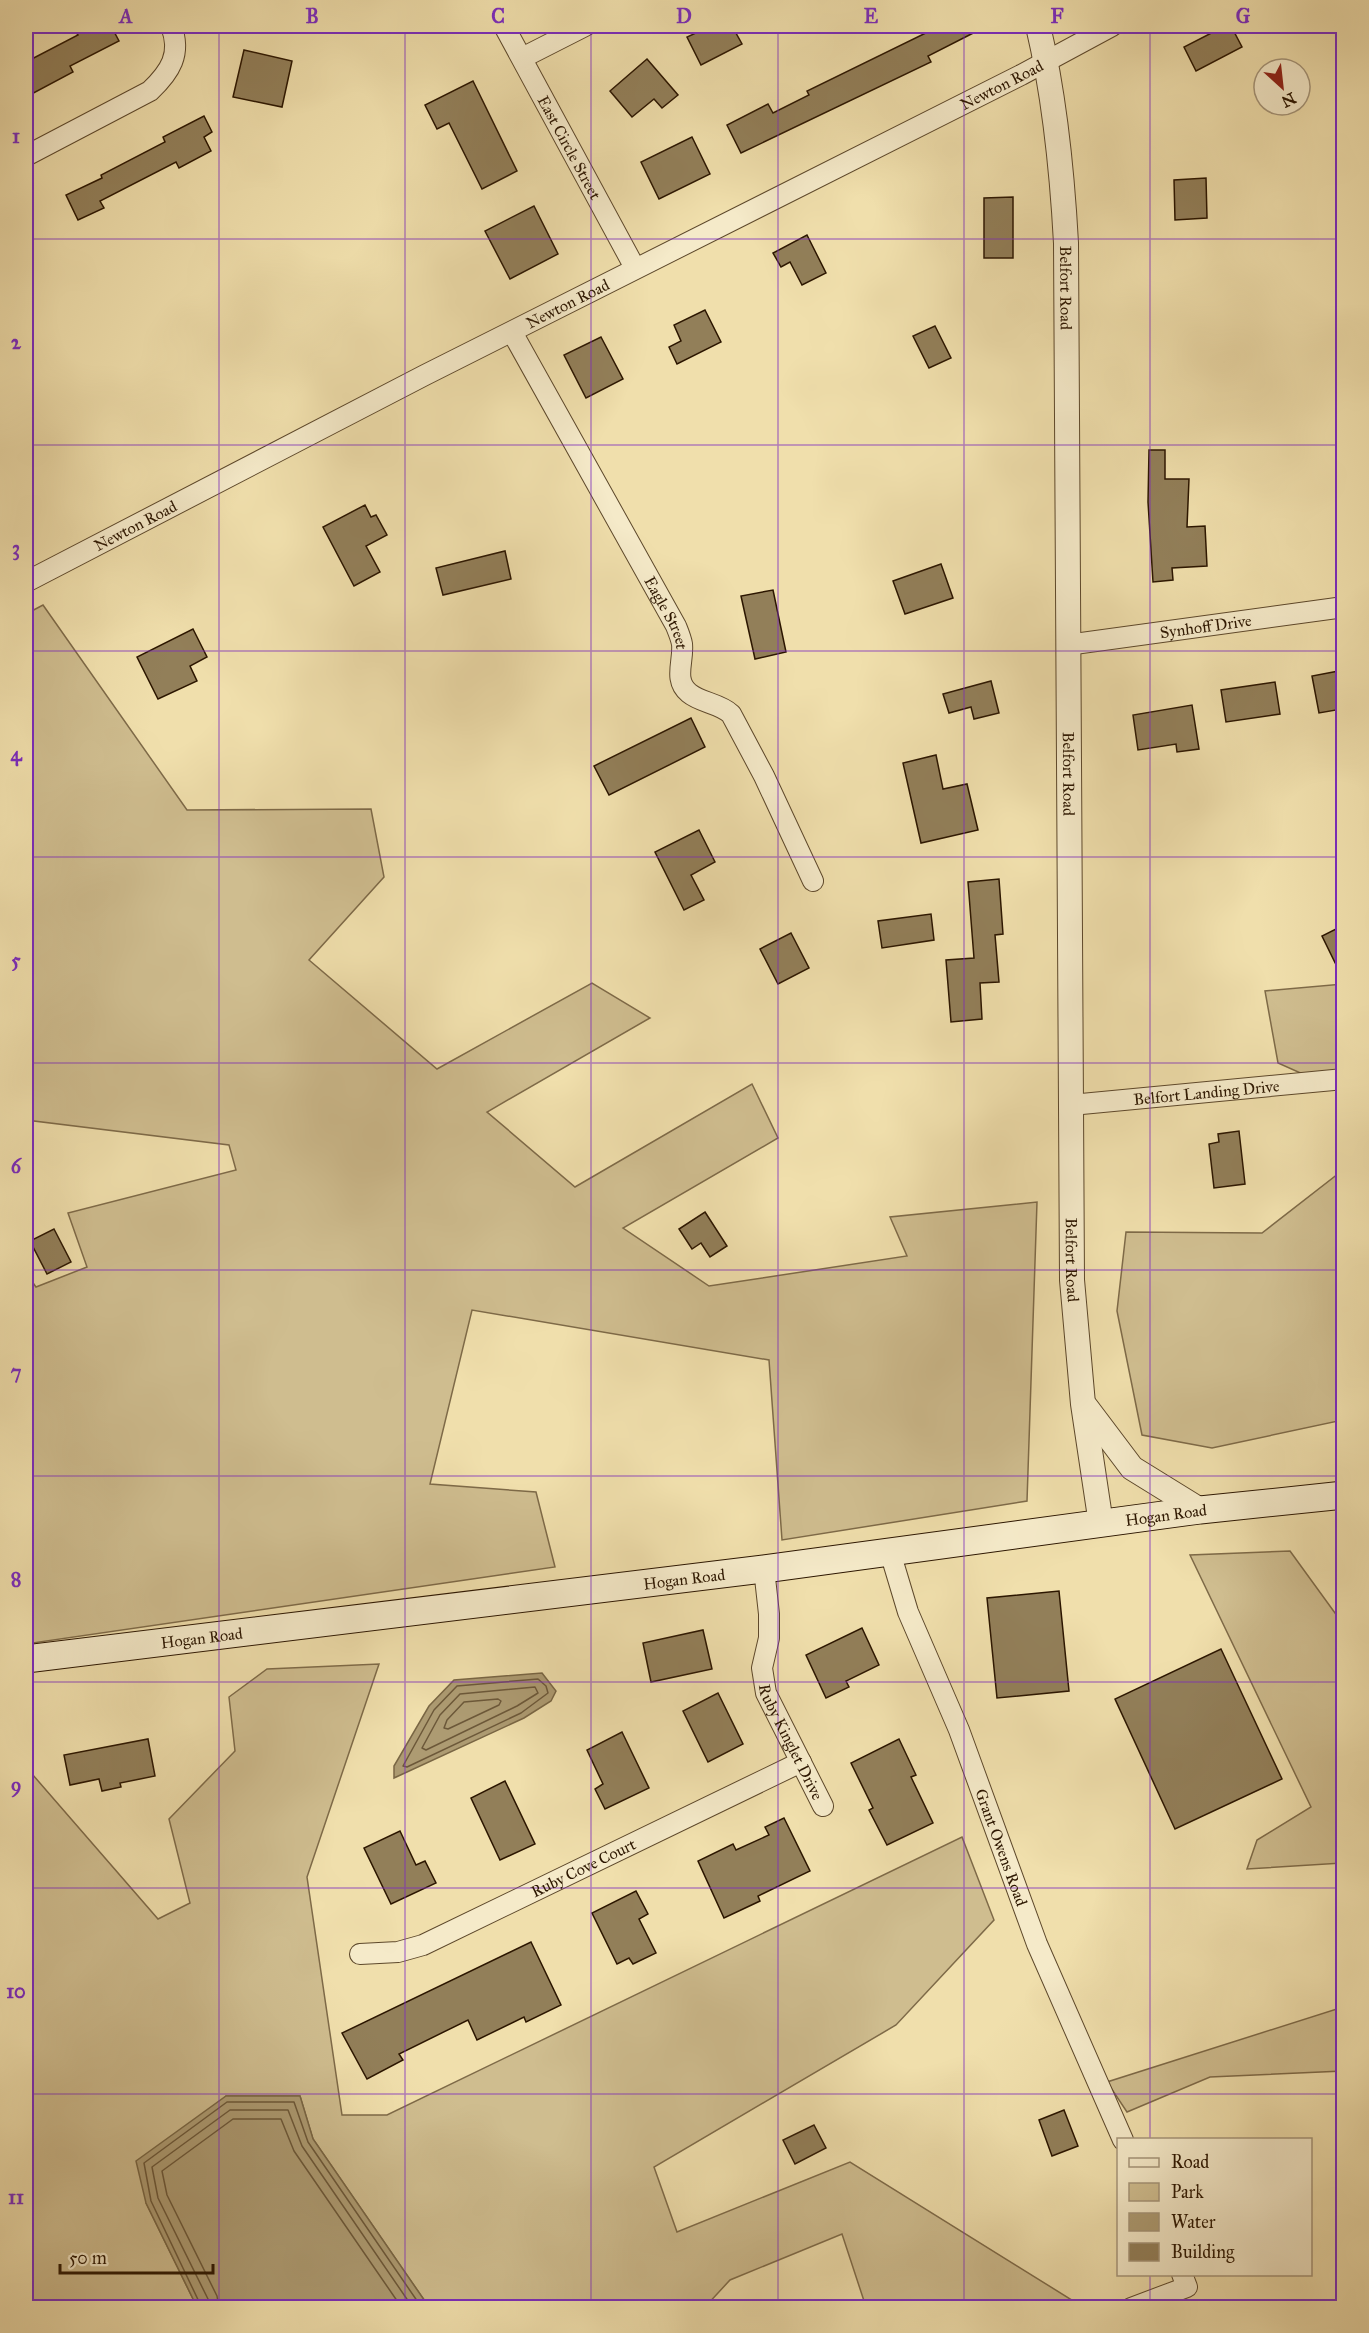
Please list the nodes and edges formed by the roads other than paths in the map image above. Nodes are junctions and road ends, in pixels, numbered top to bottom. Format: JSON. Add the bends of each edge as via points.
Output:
{"nodes":[{"id":1,"x":171,"y":26,"type":"edge"},
{"id":2,"x":504,"y":26,"type":"edge"},
{"id":3,"x":585,"y":26,"type":"edge"},
{"id":4,"x":1038,"y":26,"type":"edge"},
{"id":5,"x":1112,"y":26,"type":"edge"},
{"id":6,"x":522,"y":58,"type":"junction"},
{"id":7,"x":1046,"y":60,"type":"junction"},
{"id":8,"x":26,"y":156,"type":"edge"},
{"id":9,"x":635,"y":268,"type":"junction"},
{"id":10,"x":512,"y":332,"type":"junction"},
{"id":11,"x":26,"y":582,"type":"edge"},
{"id":12,"x":1344,"y":607,"type":"edge"},
{"id":13,"x":1067,"y":645,"type":"junction"},
{"id":14,"x":813,"y":881,"type":"dead end"},
{"id":15,"x":1344,"y":1079,"type":"edge"},
{"id":16,"x":1071,"y":1105,"type":"junction"},
{"id":17,"x":1083,"y":1404,"type":"junction"},
{"id":18,"x":1344,"y":1494,"type":"edge"},
{"id":19,"x":1200,"y":1510,"type":"junction"},
{"id":20,"x":1101,"y":1524,"type":"junction"},
{"id":21,"x":890,"y":1552,"type":"junction"},
{"id":22,"x":764,"y":1569,"type":"junction"},
{"id":23,"x":26,"y":1659,"type":"edge"},
{"id":24,"x":801,"y":1762,"type":"junction"},
{"id":25,"x":823,"y":1806,"type":"dead end"},
{"id":26,"x":360,"y":1954,"type":"dead end"},
{"id":27,"x":1123,"y":2138,"type":"edge"},
{"id":28,"x":1183,"y":2276,"type":"edge"},
{"id":29,"x":1131,"y":2307,"type":"edge"}],
"edges":[{"from":1,"to":8,"type":"street","via":[[177,44],[174,60],[165,77],[150,91]]},
{"from":2,"to":6,"type":"street","name":"East Circle Street"},
{"from":3,"to":6,"type":"street"},
{"from":4,"to":7,"type":"street","name":"Belfort Road"},
{"from":5,"to":7,"type":"street","name":"Newton Road"},
{"from":6,"to":9,"type":"street","name":"East Circle Street"},
{"from":7,"to":9,"type":"street","name":"Newton Road"},
{"from":7,"to":13,"type":"street","name":"Belfort Road","via":[[1062,164],[1066,243]]},
{"from":9,"to":10,"type":"street","name":"Newton Road"},
{"from":10,"to":11,"type":"street","name":"Newton Road"},
{"from":10,"to":14,"type":"street","name":"Eagle Street","via":[[676,626],[682,644],[682,685],[689,694],[723,707],[730,714]]},
{"from":12,"to":13,"type":"street","name":"Synhoff Drive"},
{"from":13,"to":16,"type":"street","name":"Belfort Road"},
{"from":15,"to":16,"type":"street","name":"Belfort Landing Drive"},
{"from":16,"to":17,"type":"street","name":"Belfort Road","via":[[1072,1280]]},
{"from":17,"to":19,"type":"street","via":[[1132,1468]]},
{"from":17,"to":20,"type":"street","name":"Belfort Road"},
{"from":18,"to":19,"type":"main road","name":"Hogan Road"},
{"from":19,"to":20,"type":"main road","name":"Hogan Road"},
{"from":20,"to":21,"type":"main road","name":"Hogan Road"},
{"from":21,"to":22,"type":"main road","name":"Hogan Road"},
{"from":21,"to":27,"type":"street","name":"Grant Owens Road","via":[[908,1611],[959,1730],[1037,1944]]},
{"from":22,"to":23,"type":"main road","name":"Hogan Road"},
{"from":22,"to":24,"type":"street","name":"Ruby Kinglet Drive","via":[[769,1614],[769,1638],[762,1668],[766,1693]]},
{"from":24,"to":25,"type":"street","name":"Ruby Kinglet Drive"},
{"from":24,"to":26,"type":"street","name":"Ruby Cove Court","via":[[423,1945],[398,1952]]},
{"from":28,"to":29,"type":"street","via":[[1187,2287]]}]}
